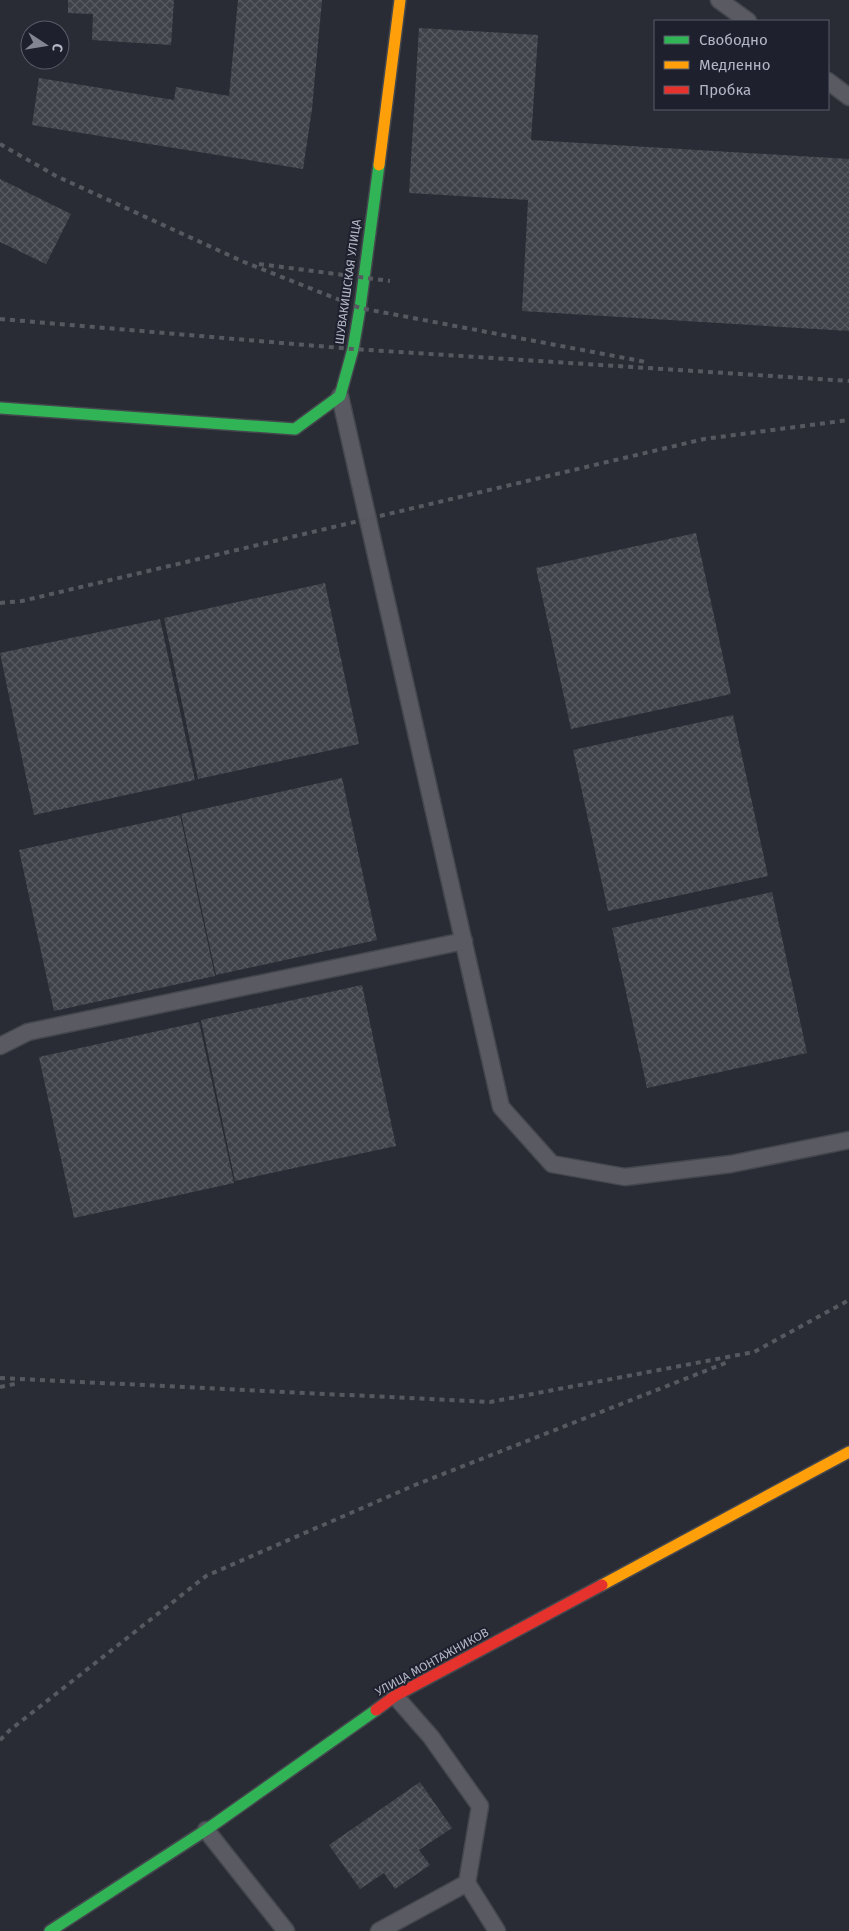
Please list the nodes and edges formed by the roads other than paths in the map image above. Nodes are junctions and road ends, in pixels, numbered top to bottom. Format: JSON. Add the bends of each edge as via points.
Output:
{"nodes":[{"id":1,"x":400,"y":0,"type":"edge"},
{"id":2,"x":719,"y":0,"type":"edge"},
{"id":3,"x":747,"y":20,"type":"edge"},
{"id":4,"x":829,"y":82,"type":"edge"},
{"id":5,"x":849,"y":97,"type":"edge"},
{"id":6,"x":340,"y":396,"type":"junction"},
{"id":7,"x":0,"y":408,"type":"edge"},
{"id":8,"x":464,"y":941,"type":"junction"},
{"id":9,"x":0,"y":1046,"type":"edge"},
{"id":10,"x":849,"y":1140,"type":"edge"},
{"id":11,"x":849,"y":1452,"type":"edge"},
{"id":12,"x":395,"y":1696,"type":"junction"},
{"id":13,"x":206,"y":1830,"type":"junction"},
{"id":14,"x":467,"y":1883,"type":"junction"},
{"id":15,"x":50,"y":1931,"type":"edge"},
{"id":16,"x":286,"y":1931,"type":"edge"},
{"id":17,"x":379,"y":1931,"type":"edge"},
{"id":18,"x":497,"y":1931,"type":"edge"}],
"edges":[{"from":1,"to":6,"type":"street","name":"ШУВАКИШСКАЯ УЛИЦА","via":[[360,308]]},
{"from":2,"to":3,"type":"lane"},
{"from":4,"to":5,"type":"lane"},
{"from":6,"to":7,"type":"street","via":[[296,429]]},
{"from":6,"to":8,"type":"lane"},
{"from":8,"to":9,"type":"lane","via":[[28,1032]]},
{"from":8,"to":10,"type":"lane","via":[[501,1107],[552,1164],[625,1176],[731,1164]]},
{"from":11,"to":12,"type":"street","name":"УЛИЦА МОНТАЖНИКОВ"},
{"from":12,"to":13,"type":"street","name":"УЛИЦА МОНТАЖНИКОВ"},
{"from":12,"to":14,"type":"lane","via":[[431,1737],[480,1806]]},
{"from":13,"to":15,"type":"street","name":"УЛИЦА МОНТАЖНИКОВ"},
{"from":13,"to":16,"type":"lane"},
{"from":14,"to":17,"type":"lane"},
{"from":14,"to":18,"type":"lane"}]}
